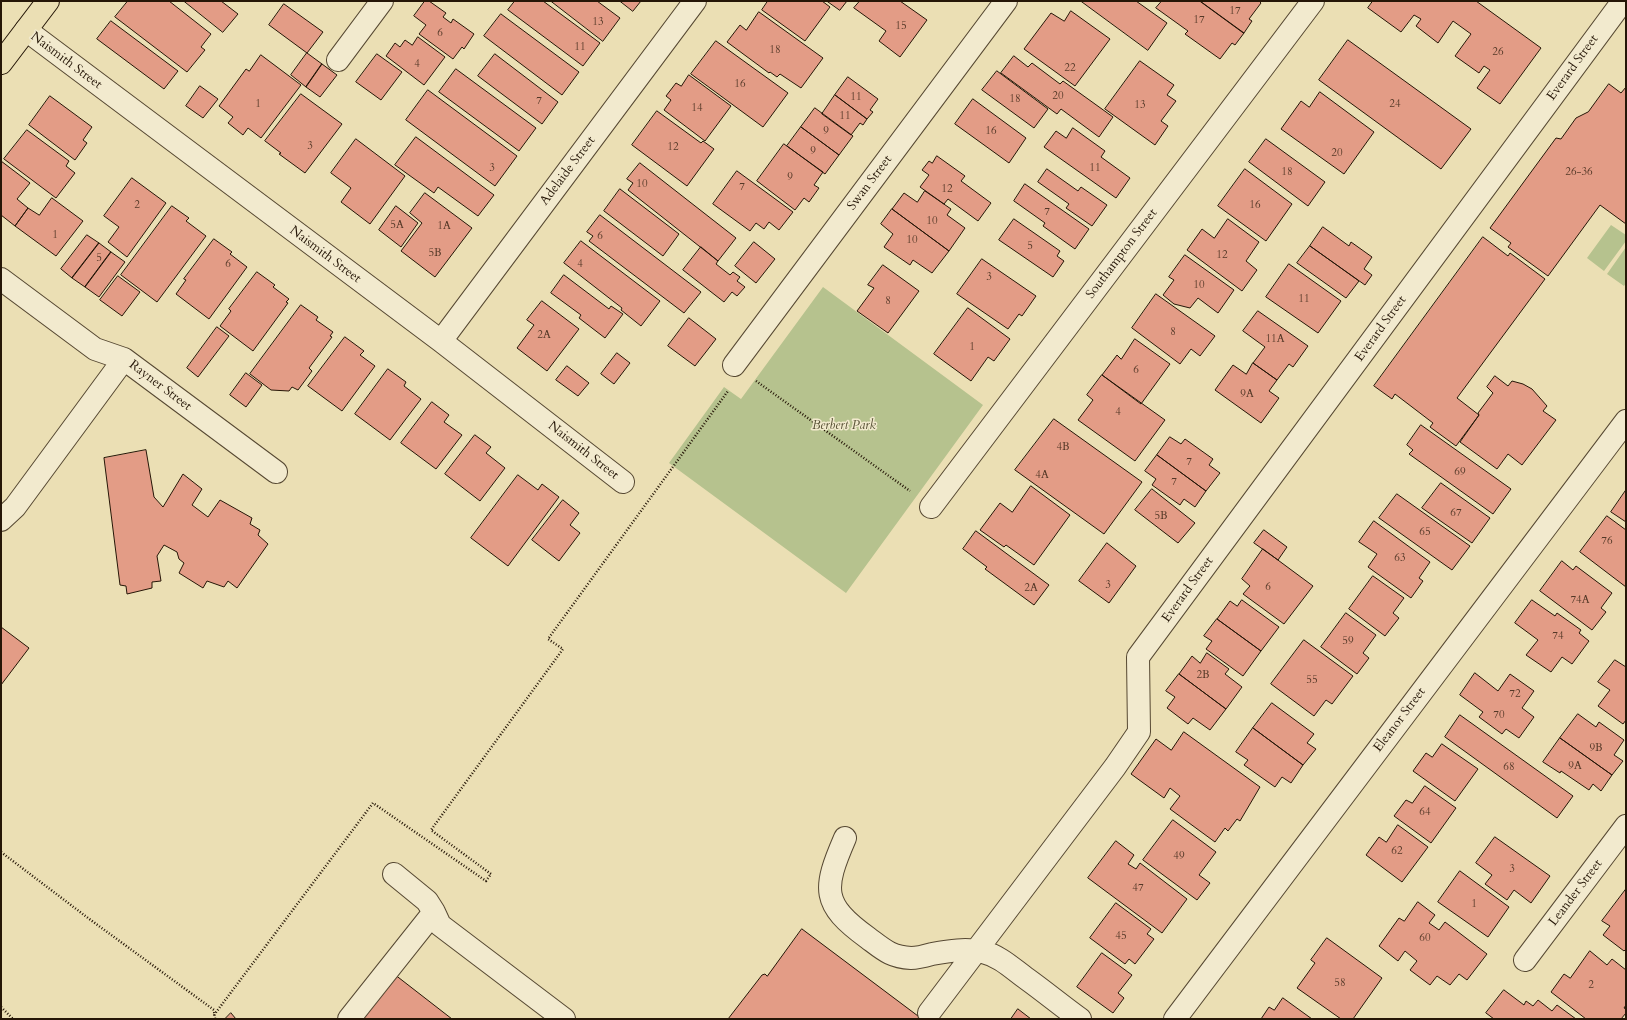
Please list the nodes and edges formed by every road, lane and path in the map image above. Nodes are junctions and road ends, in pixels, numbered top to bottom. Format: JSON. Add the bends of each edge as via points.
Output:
{"nodes":[{"id":1,"x":48,"y":1,"type":"edge"},
{"id":2,"x":382,"y":1,"type":"edge"},
{"id":3,"x":695,"y":1,"type":"edge"},
{"id":4,"x":1006,"y":1,"type":"edge"},
{"id":5,"x":1313,"y":1,"type":"edge"},
{"id":6,"x":1623,"y":1,"type":"edge"},
{"id":7,"x":26,"y":30,"type":"junction"},
{"id":8,"x":338,"y":60,"type":"dead end"},
{"id":9,"x":1,"y":63,"type":"edge"},
{"id":10,"x":1,"y":279,"type":"edge"},
{"id":11,"x":441,"y":341,"type":"junction"},
{"id":12,"x":124,"y":359,"type":"junction"},
{"id":13,"x":738,"y":368,"type":"junction"},
{"id":14,"x":1626,"y":421,"type":"edge"},
{"id":15,"x":276,"y":472,"type":"dead end"},
{"id":16,"x":624,"y":482,"type":"dead end"},
{"id":17,"x":931,"y":507,"type":"joint"},
{"id":18,"x":1,"y":520,"type":"edge"},
{"id":19,"x":1626,"y":826,"type":"edge"},
{"id":20,"x":845,"y":838,"type":"dead end"},
{"id":21,"x":1,"y":852,"type":"edge"},
{"id":22,"x":394,"y":874,"type":"dead end"},
{"id":23,"x":434,"y":912,"type":"junction"},
{"id":24,"x":976,"y":951,"type":"junction"},
{"id":25,"x":1526,"y":960,"type":"dead end"},
{"id":26,"x":1,"y":1007,"type":"edge"},
{"id":27,"x":929,"y":1013,"type":"dead end"},
{"id":28,"x":214,"y":1015,"type":"junction"},
{"id":29,"x":13,"y":1019,"type":"edge"},
{"id":30,"x":215,"y":1019,"type":"edge"},
{"id":31,"x":349,"y":1019,"type":"edge"},
{"id":32,"x":564,"y":1019,"type":"edge"},
{"id":33,"x":1080,"y":1019,"type":"edge"},
{"id":34,"x":1174,"y":1019,"type":"edge"}],
"edges":[{"from":1,"to":7,"type":"main road"},
{"from":2,"to":8,"type":"street"},
{"from":3,"to":11,"type":"street","name":"Adelaide Street"},
{"from":4,"to":13,"type":"street","name":"Swan Street"},
{"from":5,"to":17,"type":"street","name":"Southampton Street"},
{"from":6,"to":24,"type":"street","name":"Everard Street","via":[[1138,657],[1139,732]]},
{"from":7,"to":9,"type":"main road"},
{"from":7,"to":11,"type":"street","name":"Naismith Street"},
{"from":10,"to":12,"type":"street","name":"Rayner Street","via":[[95,349]]},
{"from":11,"to":16,"type":"street","name":"Naismith Street"},
{"from":12,"to":15,"type":"street","name":"Rayner Street"},
{"from":12,"to":18,"type":"street","via":[[15,506]]},
{"from":13,"to":17,"type":"path"},
{"from":13,"to":28,"type":"path","via":[[548,639],[563,649],[431,830],[491,874],[486,881],[372,803]]},
{"from":14,"to":34,"type":"street","name":"Eleanor Street"},
{"from":19,"to":25,"type":"street","name":"Leander Street"},
{"from":20,"to":24,"type":"street","via":[[835,861],[830,895],[832,904],[851,926],[896,956],[913,958],[962,950]]},
{"from":21,"to":28,"type":"path","via":[[214,1010]]},
{"from":22,"to":23,"type":"street","via":[[427,901]]},
{"from":23,"to":31,"type":"street"},
{"from":23,"to":32,"type":"street","via":[[440,925]]},
{"from":24,"to":27,"type":"street"},
{"from":24,"to":33,"type":"street","via":[[1002,960]]},
{"from":26,"to":29,"type":"path"},
{"from":28,"to":30,"type":"path"}]}
